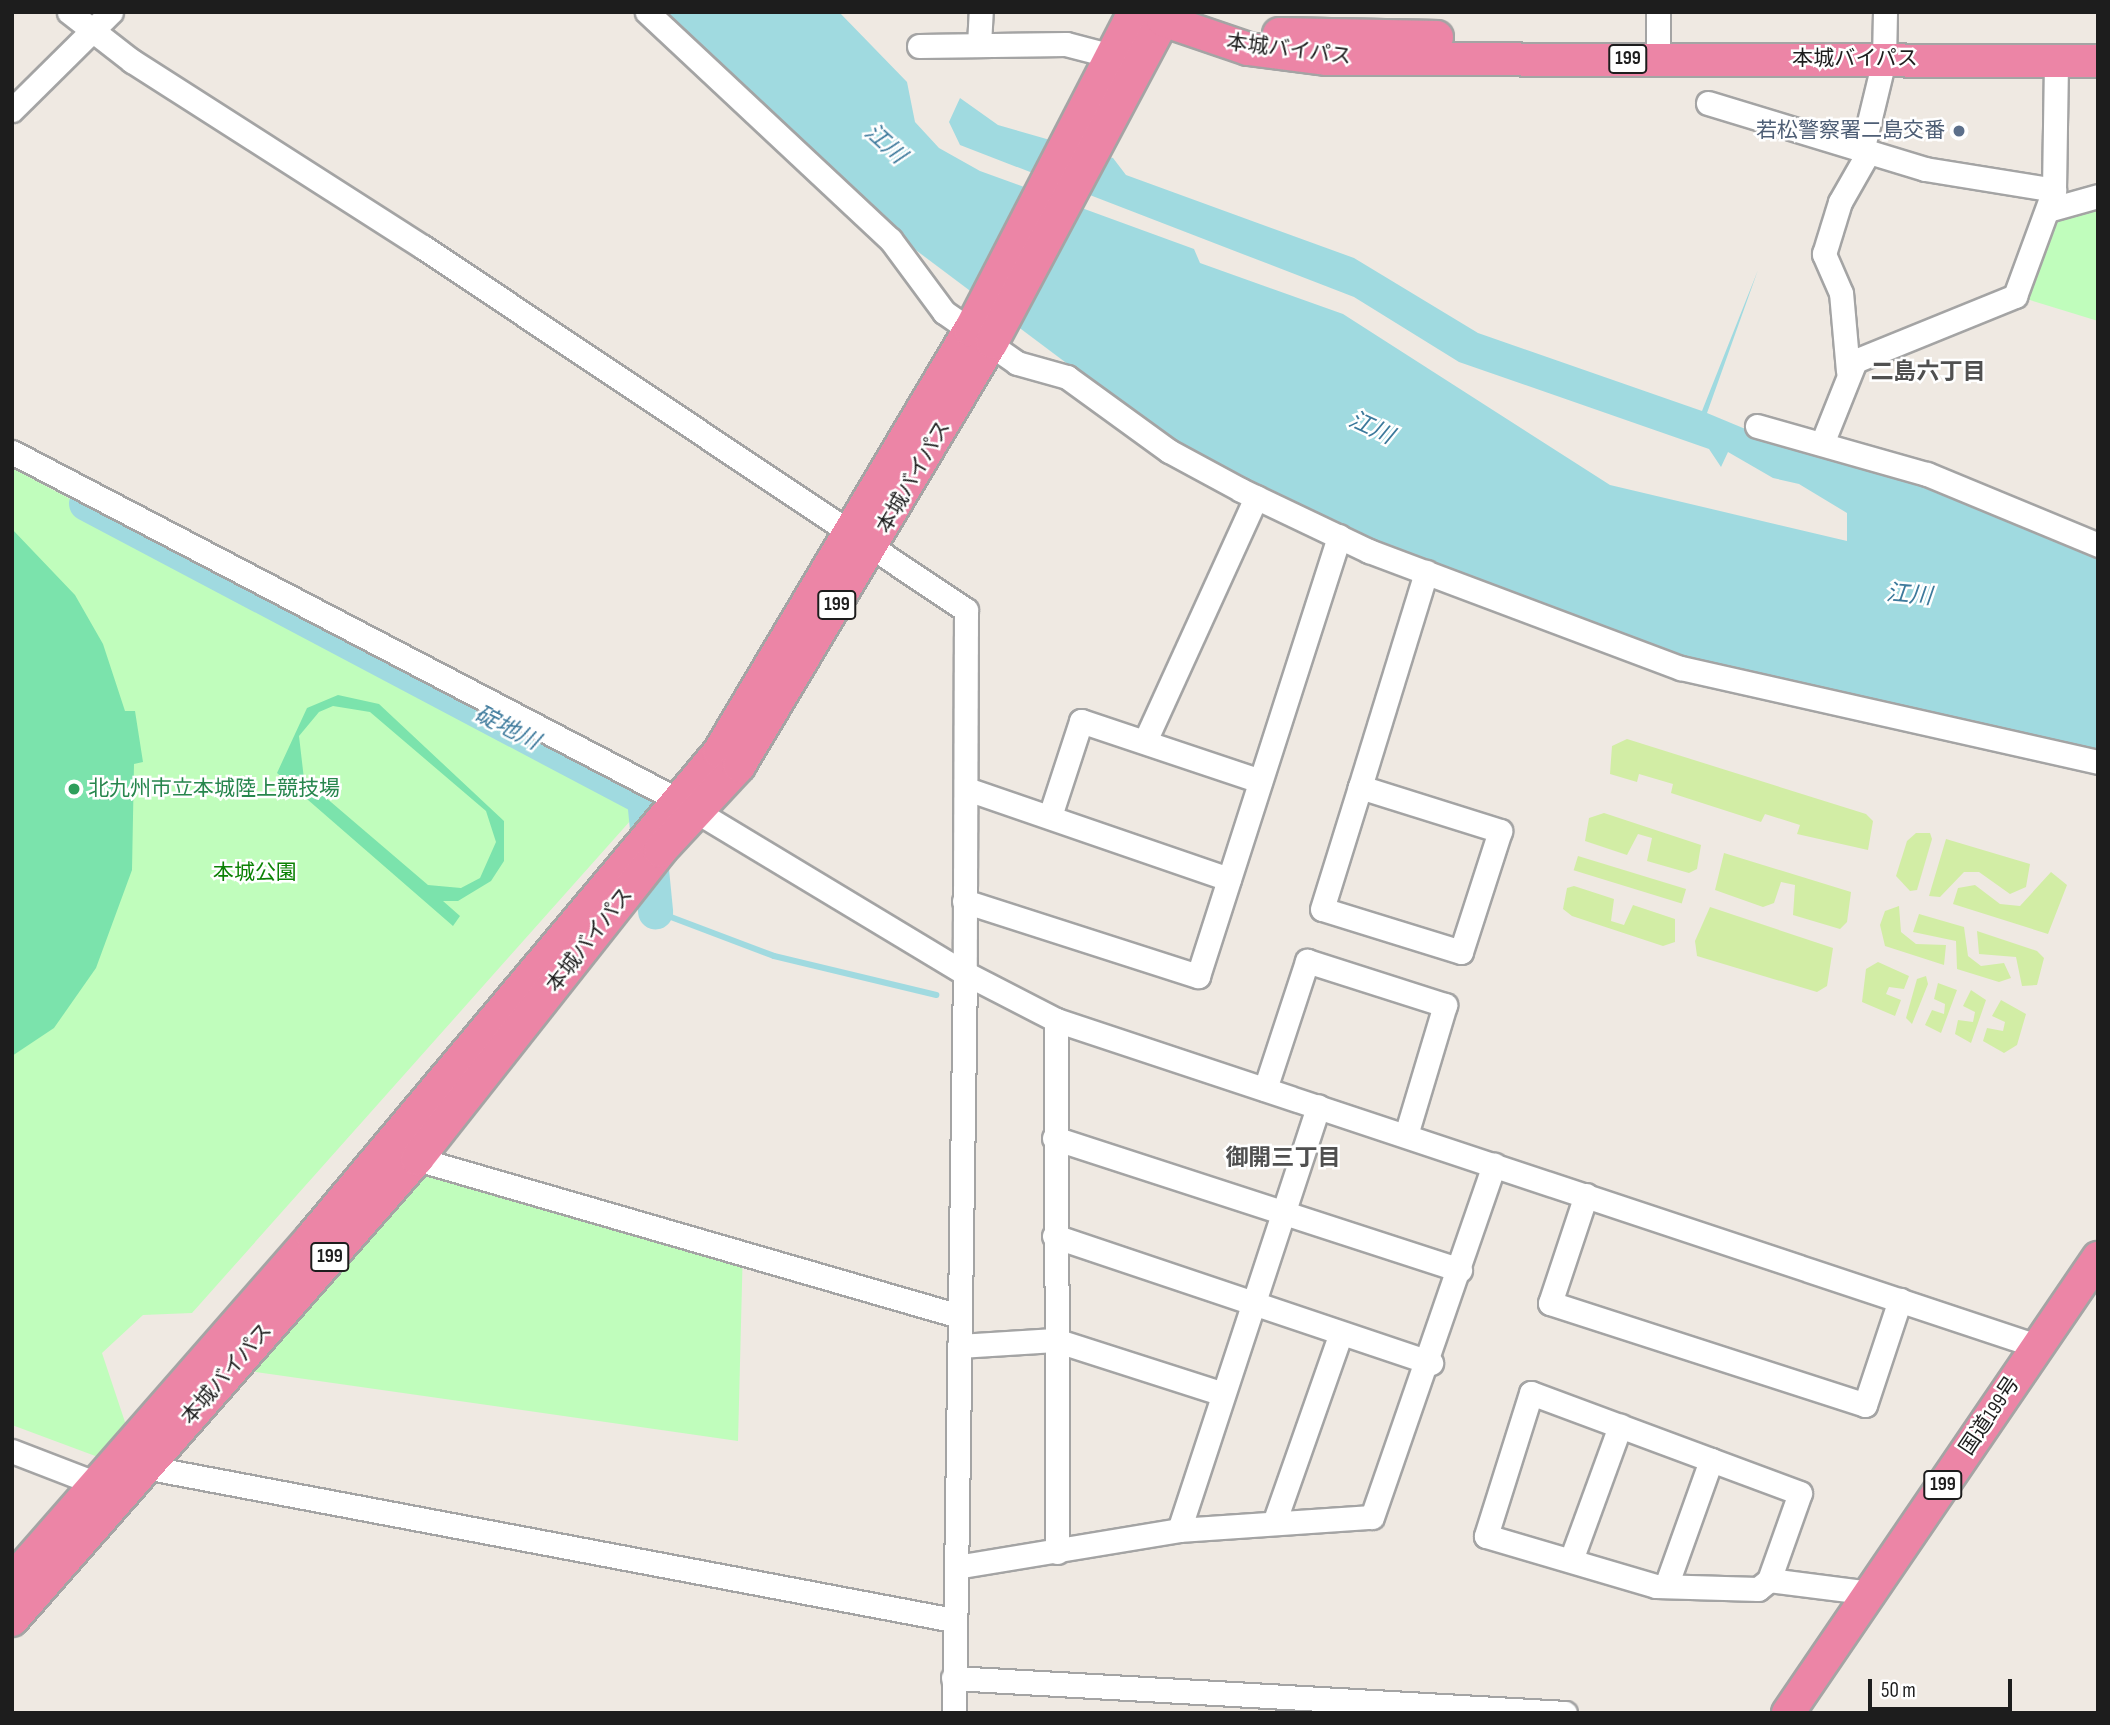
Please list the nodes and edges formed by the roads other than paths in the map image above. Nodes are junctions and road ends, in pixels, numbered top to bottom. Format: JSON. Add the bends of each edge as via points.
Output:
{"nodes":[{"id":1,"x":69,"y":12,"type":"edge"},
{"id":2,"x":111,"y":12,"type":"edge"},
{"id":3,"x":647,"y":12,"type":"edge"},
{"id":4,"x":981,"y":12,"type":"edge"},
{"id":5,"x":1135,"y":12,"type":"edge"},
{"id":6,"x":1194,"y":12,"type":"edge"},
{"id":7,"x":91,"y":33,"type":"junction"},
{"id":8,"x":1658,"y":37,"type":"edge"},
{"id":9,"x":1884,"y":37,"type":"edge"},
{"id":10,"x":2098,"y":44,"type":"edge"},
{"id":11,"x":979,"y":45,"type":"junction"},
{"id":12,"x":919,"y":46,"type":"dead end"},
{"id":13,"x":1126,"y":60,"type":"junction"},
{"id":14,"x":2056,"y":61,"type":"junction"},
{"id":15,"x":2098,"y":61,"type":"edge"},
{"id":16,"x":1708,"y":103,"type":"dead end"},
{"id":17,"x":12,"y":110,"type":"edge"},
{"id":18,"x":1865,"y":152,"type":"junction"},
{"id":19,"x":2098,"y":196,"type":"edge"},
{"id":20,"x":2051,"y":200,"type":"junction"},
{"id":21,"x":984,"y":339,"type":"junction"},
{"id":22,"x":1848,"y":372,"type":"junction"},
{"id":23,"x":1758,"y":426,"type":"dead end"},
{"id":24,"x":1822,"y":441,"type":"junction"},
{"id":25,"x":12,"y":452,"type":"edge"},
{"id":26,"x":1256,"y":497,"type":"junction"},
{"id":27,"x":1339,"y":536,"type":"junction"},
{"id":28,"x":861,"y":544,"type":"junction"},
{"id":29,"x":2098,"y":545,"type":"edge"},
{"id":30,"x":1426,"y":572,"type":"junction"},
{"id":31,"x":1145,"y":741,"type":"junction"},
{"id":32,"x":2098,"y":762,"type":"edge"},
{"id":33,"x":1261,"y":781,"type":"junction"},
{"id":34,"x":1360,"y":786,"type":"junction"},
{"id":35,"x":967,"y":789,"type":"junction"},
{"id":36,"x":686,"y":806,"type":"junction"},
{"id":37,"x":1051,"y":816,"type":"junction"},
{"id":38,"x":627,"y":876,"type":"junction"},
{"id":39,"x":1229,"y":879,"type":"junction"},
{"id":40,"x":964,"y":901,"type":"junction"},
{"id":41,"x":965,"y":973,"type":"junction"},
{"id":42,"x":1056,"y":1020,"type":"junction"},
{"id":43,"x":1265,"y":1088,"type":"junction"},
{"id":44,"x":1318,"y":1106,"type":"junction"},
{"id":45,"x":1406,"y":1135,"type":"junction"},
{"id":46,"x":1055,"y":1138,"type":"junction"},
{"id":47,"x":417,"y":1159,"type":"junction"},
{"id":48,"x":1494,"y":1164,"type":"junction"},
{"id":49,"x":1586,"y":1195,"type":"junction"},
{"id":50,"x":1282,"y":1212,"type":"junction"},
{"id":51,"x":1054,"y":1236,"type":"junction"},
{"id":52,"x":2098,"y":1258,"type":"edge"},
{"id":53,"x":1460,"y":1270,"type":"junction"},
{"id":54,"x":1900,"y":1300,"type":"junction"},
{"id":55,"x":1251,"y":1303,"type":"junction"},
{"id":56,"x":959,"y":1316,"type":"junction"},
{"id":57,"x":1341,"y":1333,"type":"junction"},
{"id":58,"x":1055,"y":1340,"type":"junction"},
{"id":59,"x":958,"y":1346,"type":"junction"},
{"id":60,"x":2037,"y":1346,"type":"junction"},
{"id":61,"x":1430,"y":1363,"type":"junction"},
{"id":62,"x":1223,"y":1394,"type":"junction"},
{"id":63,"x":1620,"y":1426,"type":"junction"},
{"id":64,"x":12,"y":1451,"type":"edge"},
{"id":65,"x":1711,"y":1460,"type":"junction"},
{"id":66,"x":145,"y":1467,"type":"junction"},
{"id":67,"x":95,"y":1482,"type":"junction"},
{"id":68,"x":1274,"y":1523,"type":"junction"},
{"id":69,"x":1179,"y":1530,"type":"junction"},
{"id":70,"x":1057,"y":1552,"type":"junction"},
{"id":71,"x":1571,"y":1560,"type":"junction"},
{"id":72,"x":956,"y":1567,"type":"junction"},
{"id":73,"x":12,"y":1580,"type":"edge"},
{"id":74,"x":1769,"y":1580,"type":"junction"},
{"id":75,"x":1666,"y":1586,"type":"junction"},
{"id":76,"x":1870,"y":1593,"type":"junction"},
{"id":77,"x":12,"y":1620,"type":"edge"},
{"id":78,"x":953,"y":1620,"type":"junction"},
{"id":79,"x":954,"y":1678,"type":"junction"},
{"id":80,"x":954,"y":1713,"type":"edge"},
{"id":81,"x":1565,"y":1713,"type":"edge"},
{"id":82,"x":1788,"y":1713,"type":"edge"}],
"edges":[{"from":1,"to":7,"type":"street"},
{"from":2,"to":7,"type":"street"},
{"from":3,"to":21,"type":"street","via":[[890,239],[932,298]]},
{"from":4,"to":11,"type":"street"},
{"from":5,"to":13,"type":"highway","name":"本城バイパス","number":"199"},
{"from":6,"to":8,"type":"highway","name":"本城バイパス","number":"199","via":[[1257,33]]},
{"from":7,"to":17,"type":"street"},
{"from":7,"to":28,"type":"street","via":[[424,247]]},
{"from":8,"to":9,"type":"highway","name":"本城バイパス","number":"199"},
{"from":8,"to":13,"type":"highway","name":"本城バイパス","number":"199","via":[[1327,59],[1248,49],[1163,20]]},
{"from":9,"to":10,"type":"highway","name":"本城バイパス","number":"199"},
{"from":9,"to":14,"type":"highway","name":"本城バイパス","number":"199"},
{"from":9,"to":18,"type":"street"},
{"from":11,"to":12,"type":"street"},
{"from":11,"to":13,"type":"street","via":[[1066,44]]},
{"from":13,"to":21,"type":"highway","name":"本城バイパス","number":"199"},
{"from":14,"to":15,"type":"highway","name":"本城バイパス","number":"199"},
{"from":14,"to":20,"type":"street"},
{"from":16,"to":18,"type":"street"},
{"from":18,"to":20,"type":"street"},
{"from":18,"to":22,"type":"street","via":[[1840,202],[1824,254],[1841,293]]},
{"from":19,"to":20,"type":"street"},
{"from":20,"to":22,"type":"street","via":[[2015,296],[1874,353]]},
{"from":21,"to":26,"type":"street","via":[[1017,363],[1067,377],[1169,451]]},
{"from":21,"to":28,"type":"highway","name":"本城バイパス","number":"199"},
{"from":22,"to":24,"type":"street"},
{"from":23,"to":24,"type":"street"},
{"from":24,"to":29,"type":"street","via":[[1927,474]]},
{"from":25,"to":36,"type":"street"},
{"from":26,"to":27,"type":"street"},
{"from":26,"to":31,"type":"street"},
{"from":27,"to":30,"type":"street"},
{"from":27,"to":33,"type":"street"},
{"from":28,"to":35,"type":"street","via":[[966,610]]},
{"from":28,"to":36,"type":"highway","name":"本城バイパス","number":"199"},
{"from":30,"to":32,"type":"street","via":[[1681,668]]},
{"from":30,"to":34,"type":"street"},
{"from":31,"to":33,"type":"street"},
{"from":31,"to":37,"type":"street","via":[[1081,721]]},
{"from":33,"to":39,"type":"street"},
{"from":34,"to":34,"type":"street","via":[[1322,909],[1461,952],[1500,831]]},
{"from":35,"to":37,"type":"street"},
{"from":35,"to":40,"type":"street"},
{"from":36,"to":38,"type":"highway","name":"本城バイパス","number":"199"},
{"from":36,"to":38,"type":"highway","name":"本城バイパス","number":"199","via":[[660,851]]},
{"from":36,"to":41,"type":"street"},
{"from":37,"to":39,"type":"street"},
{"from":38,"to":47,"type":"highway","name":"本城バイパス","number":"199"},
{"from":38,"to":67,"type":"highway","name":"本城バイパス","number":"199"},
{"from":39,"to":40,"type":"street","via":[[1198,976]]},
{"from":40,"to":41,"type":"street"},
{"from":41,"to":42,"type":"street"},
{"from":41,"to":56,"type":"street"},
{"from":42,"to":43,"type":"street"},
{"from":42,"to":46,"type":"street"},
{"from":43,"to":44,"type":"street"},
{"from":43,"to":45,"type":"street","via":[[1307,961],[1445,1005]]},
{"from":44,"to":45,"type":"street"},
{"from":44,"to":50,"type":"street"},
{"from":45,"to":48,"type":"street"},
{"from":46,"to":50,"type":"street"},
{"from":46,"to":51,"type":"street"},
{"from":47,"to":56,"type":"street"},
{"from":47,"to":66,"type":"highway","name":"本城バイパス","number":"199"},
{"from":48,"to":49,"type":"street"},
{"from":48,"to":53,"type":"street"},
{"from":49,"to":54,"type":"street"},
{"from":49,"to":54,"type":"street","via":[[1550,1303],[1865,1405]]},
{"from":50,"to":53,"type":"street"},
{"from":50,"to":55,"type":"street"},
{"from":51,"to":55,"type":"street"},
{"from":51,"to":58,"type":"street"},
{"from":52,"to":60,"type":"highway","name":"国道199号","number":"199"},
{"from":53,"to":61,"type":"street"},
{"from":54,"to":60,"type":"street"},
{"from":55,"to":57,"type":"street"},
{"from":55,"to":62,"type":"street"},
{"from":56,"to":59,"type":"street"},
{"from":57,"to":61,"type":"street"},
{"from":57,"to":68,"type":"street"},
{"from":58,"to":59,"type":"street"},
{"from":58,"to":62,"type":"street"},
{"from":58,"to":70,"type":"street"},
{"from":59,"to":72,"type":"street"},
{"from":60,"to":76,"type":"highway","name":"国道199号","number":"199"},
{"from":61,"to":68,"type":"street","via":[[1372,1517]]},
{"from":62,"to":69,"type":"street"},
{"from":63,"to":65,"type":"street"},
{"from":63,"to":71,"type":"street"},
{"from":63,"to":71,"type":"street","via":[[1531,1393],[1486,1536]]},
{"from":64,"to":67,"type":"street"},
{"from":65,"to":74,"type":"street","via":[[1800,1493]]},
{"from":65,"to":75,"type":"street"},
{"from":66,"to":77,"type":"highway","name":"本城バイパス","number":"199"},
{"from":66,"to":78,"type":"street"},
{"from":67,"to":73,"type":"highway","name":"本城バイパス","number":"199"},
{"from":68,"to":69,"type":"street"},
{"from":69,"to":70,"type":"street"},
{"from":70,"to":72,"type":"street"},
{"from":71,"to":75,"type":"street"},
{"from":72,"to":78,"type":"street"},
{"from":74,"to":75,"type":"street","via":[[1758,1589]]},
{"from":74,"to":76,"type":"street"},
{"from":76,"to":82,"type":"highway","name":"国道199号","number":"199"},
{"from":78,"to":79,"type":"street"},
{"from":79,"to":80,"type":"street"},
{"from":79,"to":81,"type":"street"}]}
